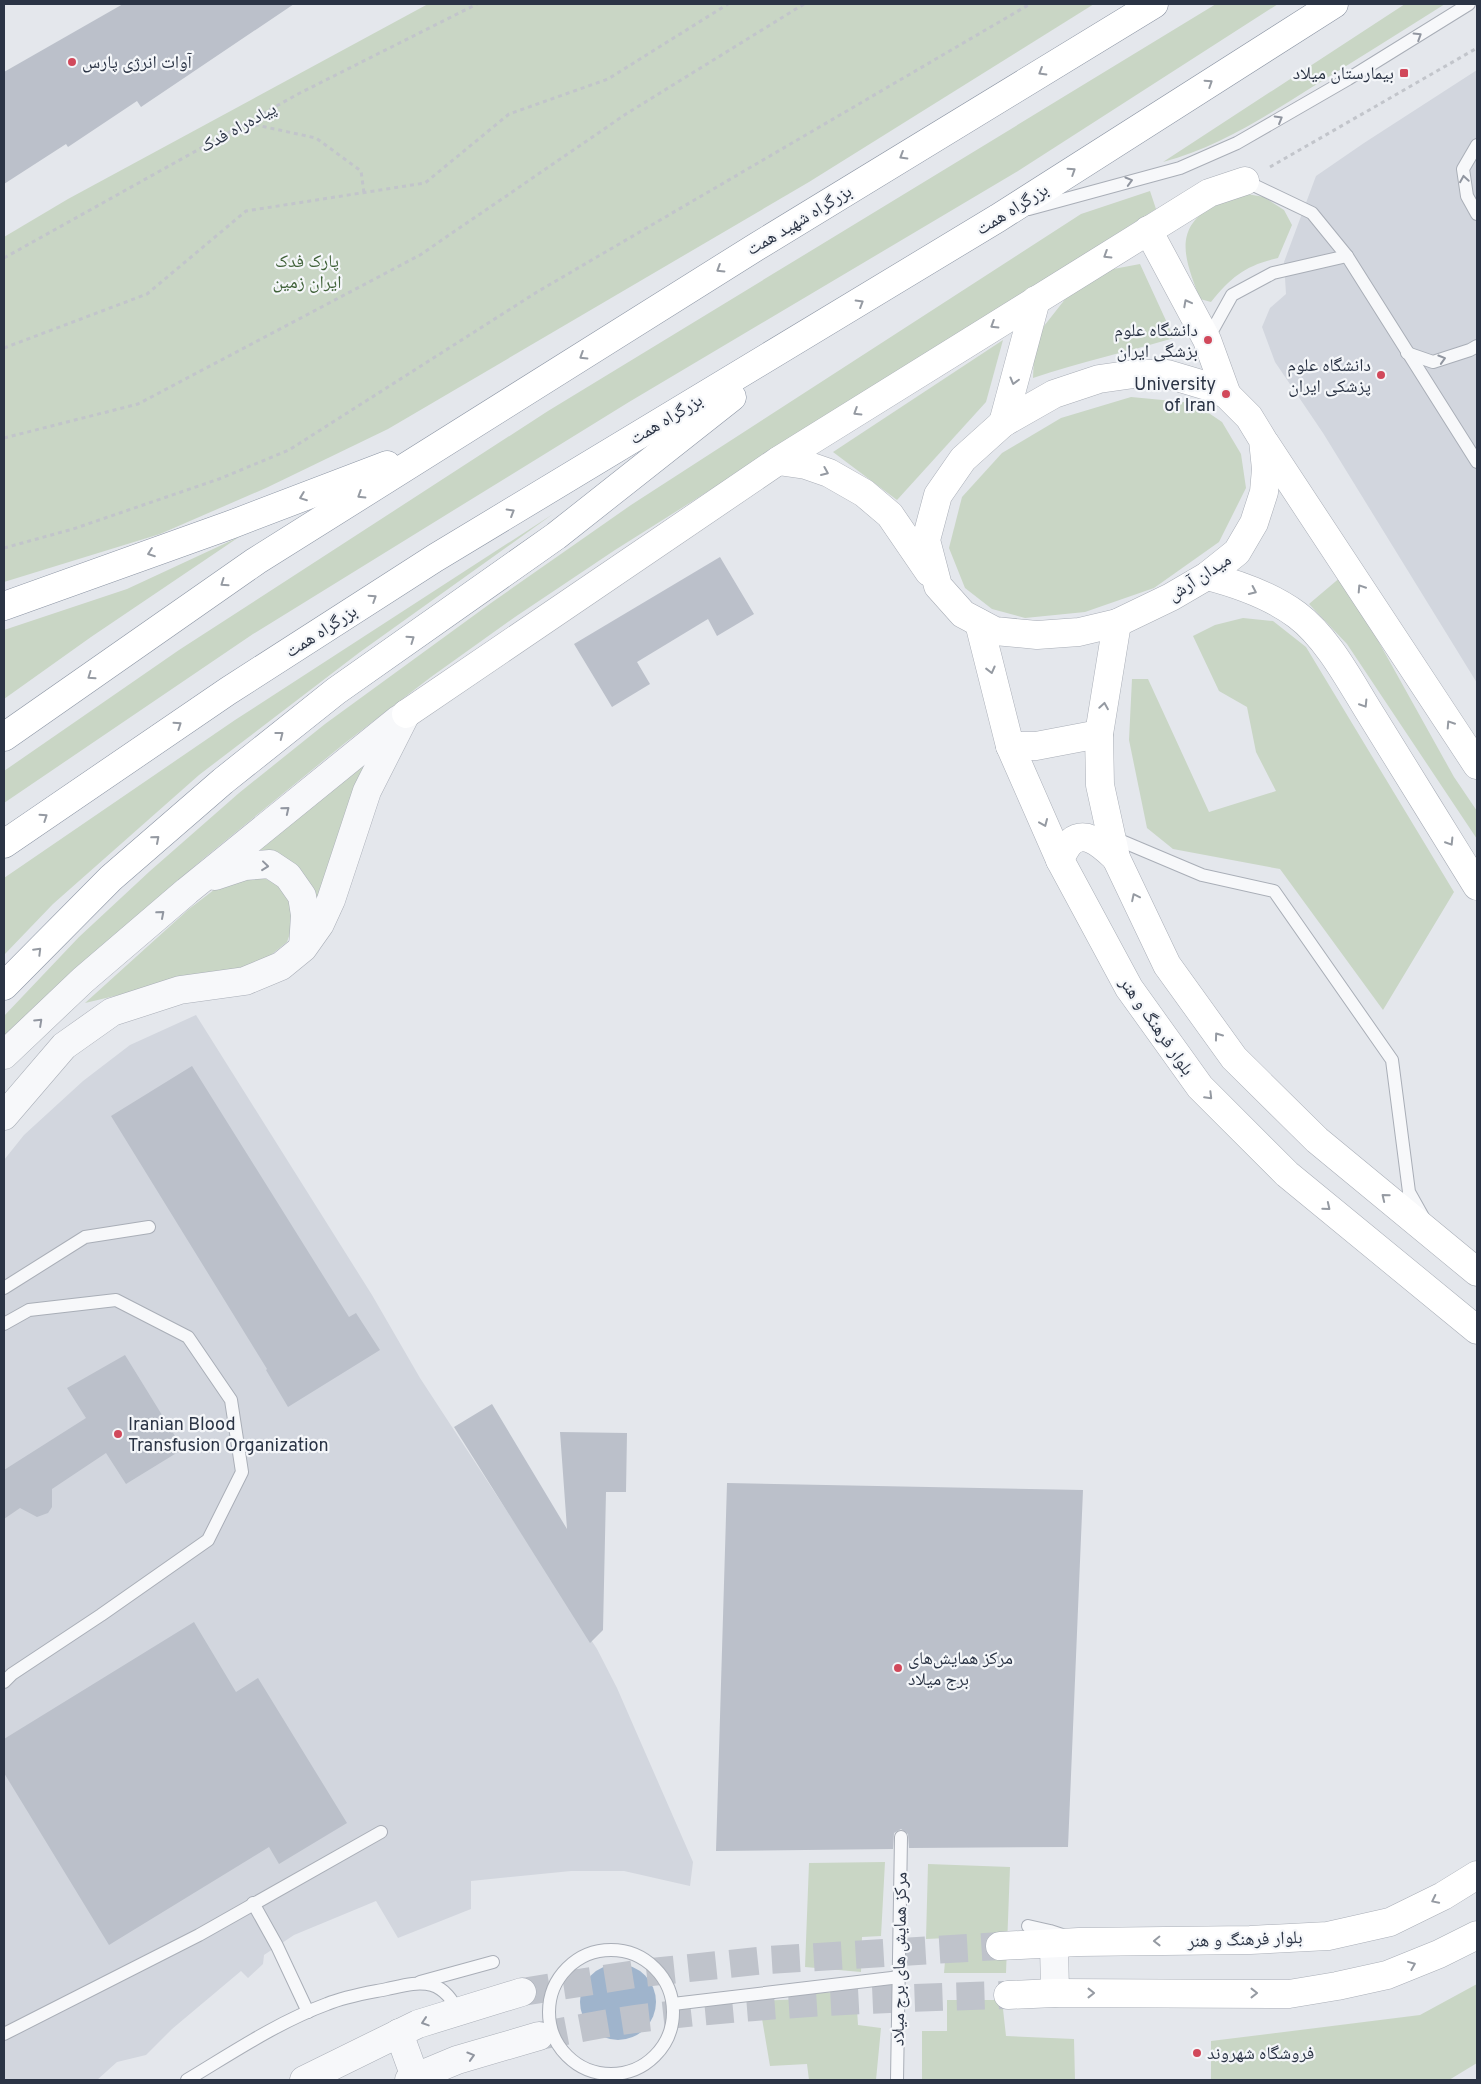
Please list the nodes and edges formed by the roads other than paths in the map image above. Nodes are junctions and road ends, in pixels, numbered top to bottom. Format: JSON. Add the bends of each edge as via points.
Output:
{"nodes":[{"id":1,"x":1132,"y":4,"type":"edge"},
{"id":2,"x":1154,"y":4,"type":"edge"},
{"id":3,"x":1334,"y":4,"type":"edge"},
{"id":4,"x":1469,"y":4,"type":"edge"},
{"id":5,"x":1084,"y":46,"type":"junction"},
{"id":6,"x":1477,"y":145,"type":"edge"},
{"id":7,"x":1245,"y":181,"type":"joint"},
{"id":8,"x":1477,"y":214,"type":"edge"},
{"id":9,"x":998,"y":218,"type":"junction"},
{"id":10,"x":1148,"y":230,"type":"junction"},
{"id":11,"x":1347,"y":256,"type":"junction"},
{"id":12,"x":1036,"y":300,"type":"junction"},
{"id":13,"x":818,"y":328,"type":"junction"},
{"id":14,"x":1207,"y":340,"type":"junction"},
{"id":15,"x":1477,"y":346,"type":"edge"},
{"id":16,"x":1407,"y":353,"type":"junction"},
{"id":17,"x":1227,"y":395,"type":"junction"},
{"id":18,"x":1003,"y":423,"type":"junction"},
{"id":19,"x":1263,"y":440,"type":"junction"},
{"id":20,"x":447,"y":442,"type":"junction"},
{"id":21,"x":778,"y":460,"type":"junction"},
{"id":22,"x":1477,"y":462,"type":"edge"},
{"id":23,"x":1207,"y":576,"type":"junction"},
{"id":24,"x":938,"y":586,"type":"junction"},
{"id":25,"x":4,"y":606,"type":"edge"},
{"id":26,"x":980,"y":623,"type":"junction"},
{"id":27,"x":1117,"y":623,"type":"junction"},
{"id":28,"x":406,"y":714,"type":"junction"},
{"id":29,"x":1099,"y":734,"type":"junction"},
{"id":30,"x":4,"y":737,"type":"edge"},
{"id":31,"x":1010,"y":746,"type":"junction"},
{"id":32,"x":1477,"y":765,"type":"edge"},
{"id":33,"x":4,"y":844,"type":"edge"},
{"id":34,"x":1114,"y":848,"type":"junction"},
{"id":35,"x":1060,"y":860,"type":"junction"},
{"id":36,"x":1477,"y":886,"type":"edge"},
{"id":37,"x":187,"y":891,"type":"junction"},
{"id":38,"x":303,"y":948,"type":"junction"},
{"id":39,"x":4,"y":986,"type":"edge"},
{"id":40,"x":4,"y":1055,"type":"edge"},
{"id":41,"x":4,"y":1116,"type":"edge"},
{"id":42,"x":149,"y":1227,"type":"dead end"},
{"id":43,"x":1432,"y":1235,"type":"junction"},
{"id":44,"x":1477,"y":1272,"type":"edge"},
{"id":45,"x":4,"y":1288,"type":"edge"},
{"id":46,"x":4,"y":1324,"type":"edge"},
{"id":47,"x":1477,"y":1330,"type":"edge"},
{"id":48,"x":4,"y":1682,"type":"edge"},
{"id":49,"x":381,"y":1832,"type":"dead end"},
{"id":50,"x":901,"y":1837,"type":"dead end"},
{"id":51,"x":1477,"y":1875,"type":"edge"},
{"id":52,"x":253,"y":1903,"type":"junction"},
{"id":53,"x":1028,"y":1926,"type":"dead end"},
{"id":54,"x":1477,"y":1935,"type":"edge"},
{"id":55,"x":1067,"y":1943,"type":"junction"},
{"id":56,"x":1000,"y":1946,"type":"tunnel mouth"},
{"id":57,"x":493,"y":1962,"type":"dead end"},
{"id":58,"x":900,"y":1977,"type":"junction"},
{"id":59,"x":415,"y":1983,"type":"junction"},
{"id":60,"x":522,"y":1992,"type":"tunnel mouth"},
{"id":61,"x":1055,"y":1993,"type":"junction"},
{"id":62,"x":1008,"y":1995,"type":"tunnel mouth"},
{"id":63,"x":673,"y":2004,"type":"junction"},
{"id":64,"x":458,"y":2011,"type":"junction"},
{"id":65,"x":308,"y":2012,"type":"junction"},
{"id":66,"x":399,"y":2033,"type":"junction"},
{"id":67,"x":4,"y":2034,"type":"edge"},
{"id":68,"x":539,"y":2036,"type":"tunnel mouth"},
{"id":69,"x":621,"y":2077,"type":"edge"},
{"id":70,"x":416,"y":2079,"type":"edge"},
{"id":71,"x":187,"y":2080,"type":"edge"},
{"id":72,"x":306,"y":2080,"type":"edge"},
{"id":73,"x":897,"y":2080,"type":"edge"}],
"edges":[{"from":1,"to":5,"type":"lane"},
{"from":2,"to":5,"type":"main road","name":"بزرگراه شهید همت"},
{"from":9,"to":3,"type":"main road","name":"بزرگراه همت","one_way":true},
{"from":9,"to":4,"type":"lane","one_way":true,"via":[[1180,168],[1236,143],[1348,80]]},
{"from":5,"to":20,"type":"main road","name":"بزرگراه شهید همت","one_way":true},
{"from":8,"to":6,"type":"lane","one_way":true,"via":[[1467,196],[1463,169]]},
{"from":7,"to":10,"type":"main road","via":[[1209,193]]},
{"from":7,"to":11,"type":"lane","via":[[1312,213]]},
{"from":13,"to":9,"type":"main road","name":"بزرگراه همت","one_way":true},
{"from":10,"to":12,"type":"main road","one_way":true},
{"from":14,"to":10,"type":"main road","one_way":true},
{"from":11,"to":14,"type":"lane","via":[[1273,273],[1232,295]]},
{"from":11,"to":16,"type":"lane"},
{"from":12,"to":18,"type":"main road","one_way":true},
{"from":12,"to":21,"type":"main road","one_way":true},
{"from":33,"to":13,"type":"main road","name":"بزرگراه همت","one_way":true,"via":[[228,690],[434,558]]},
{"from":39,"to":13,"type":"main road","one_way":true,"via":[[111,878],[223,781],[336,691],[556,536]]},
{"from":14,"to":17,"type":"main road"},
{"from":16,"to":15,"type":"lane","one_way":true,"via":[[1433,362]]},
{"from":16,"to":22,"type":"lane"},
{"from":17,"to":18,"type":"main road","name":"میدان آرش","via":[[1167,374],[1134,374],[1099,379],[1054,394]]},
{"from":17,"to":19,"type":"main road","name":"میدان آرش","via":[[1249,417]]},
{"from":18,"to":24,"type":"main road","name":"میدان آرش","via":[[963,459],[938,495],[926,540]]},
{"from":19,"to":23,"type":"main road","name":"میدان آرش","via":[[1266,469],[1254,523],[1236,552]]},
{"from":32,"to":19,"type":"main road","one_way":true},
{"from":20,"to":25,"type":"main road","one_way":true,"via":[[230,525]]},
{"from":20,"to":30,"type":"main road","one_way":true,"via":[[256,561]]},
{"from":21,"to":24,"type":"main road","one_way":true,"via":[[829,473],[864,493],[890,515]]},
{"from":21,"to":28,"type":"main road"},
{"from":23,"to":27,"type":"main road","name":"میدان آرش"},
{"from":23,"to":36,"type":"main road","one_way":true,"via":[[1264,596],[1297,615],[1319,636]]},
{"from":24,"to":26,"type":"main road","name":"میدان آرش","via":[[963,614]]},
{"from":26,"to":27,"type":"main road","name":"میدان آرش","via":[[995,631],[1037,635],[1080,632]]},
{"from":26,"to":31,"type":"main road","name":"بلوار فرهنگ و هنر","one_way":true},
{"from":29,"to":27,"type":"main road","one_way":true},
{"from":37,"to":28,"type":"street","one_way":true},
{"from":28,"to":38,"type":"street","via":[[367,792],[320,924]]},
{"from":29,"to":31,"type":"main road","via":[[1036,746]]},
{"from":29,"to":34,"type":"main road","via":[[1100,785]]},
{"from":31,"to":35,"type":"main road","name":"بلوار فرهنگ و هنر","one_way":true},
{"from":34,"to":35,"type":"main road","via":[[1080,837],[1068,844]]},
{"from":43,"to":34,"type":"main road","one_way":true,"via":[[1317,1140],[1234,1058],[1167,965]]},
{"from":34,"to":43,"type":"lane","via":[[1274,892],[1392,1060],[1409,1192]]},
{"from":35,"to":47,"type":"main road","name":"بلوار فرهنگ و هنر","one_way":true,"via":[[1129,988],[1200,1087],[1287,1174]]},
{"from":37,"to":38,"type":"street","one_way":true,"via":[[219,874],[244,866],[270,864],[288,876],[302,896],[306,915]]},
{"from":40,"to":37,"type":"street","one_way":true,"via":[[83,980]]},
{"from":38,"to":41,"type":"street","via":[[281,966],[244,981],[180,990],[112,1012],[64,1046]]},
{"from":42,"to":45,"type":"lane","via":[[85,1237]]},
{"from":43,"to":44,"type":"main road"},
{"from":46,"to":48,"type":"lane","via":[[29,1310],[116,1300],[188,1337],[231,1400],[242,1472],[208,1540]]},
{"from":49,"to":52,"type":"lane"},
{"from":50,"to":58,"type":"lane","name":"مرکز همایش های برج میلاد"},
{"from":51,"to":55,"type":"main road","name":"بلوار فرهنگ و هنر","one_way":true,"via":[[1390,1922],[1328,1936]]},
{"from":52,"to":65,"type":"lane"},
{"from":52,"to":67,"type":"lane","via":[[198,1935]]},
{"from":53,"to":55,"type":"lane","via":[[1050,1931]]},
{"from":61,"to":54,"type":"main road","one_way":true,"via":[[1289,1994],[1387,1975]]},
{"from":55,"to":56,"type":"main road","name":"بلوار فرهنگ و هنر"},
{"from":55,"to":61,"type":"street"},
{"from":57,"to":59,"type":"lane"},
{"from":58,"to":63,"type":"lane"},
{"from":58,"to":73,"type":"lane","name":"مرکز همایش های برج میلاد"},
{"from":59,"to":64,"type":"lane","via":[[432,1985],[444,1992]]},
{"from":59,"to":65,"type":"lane","via":[[329,2003]]},
{"from":60,"to":64,"type":"street"},
{"from":61,"to":62,"type":"main road"},
{"from":63,"to":69,"type":"lane","via":[[666,2042],[654,2057]]},
{"from":63,"to":69,"type":"lane","via":[[667,1983],[654,1966],[636,1954],[615,1949],[593,1952],[574,1961],[559,1976],[548,2010],[553,2038],[565,2056],[582,2069]]},
{"from":64,"to":66,"type":"street","one_way":true},
{"from":65,"to":71,"type":"lane"},
{"from":66,"to":70,"type":"street"},
{"from":66,"to":72,"type":"street"},
{"from":70,"to":68,"type":"street","one_way":true,"via":[[457,2060]]}]}
